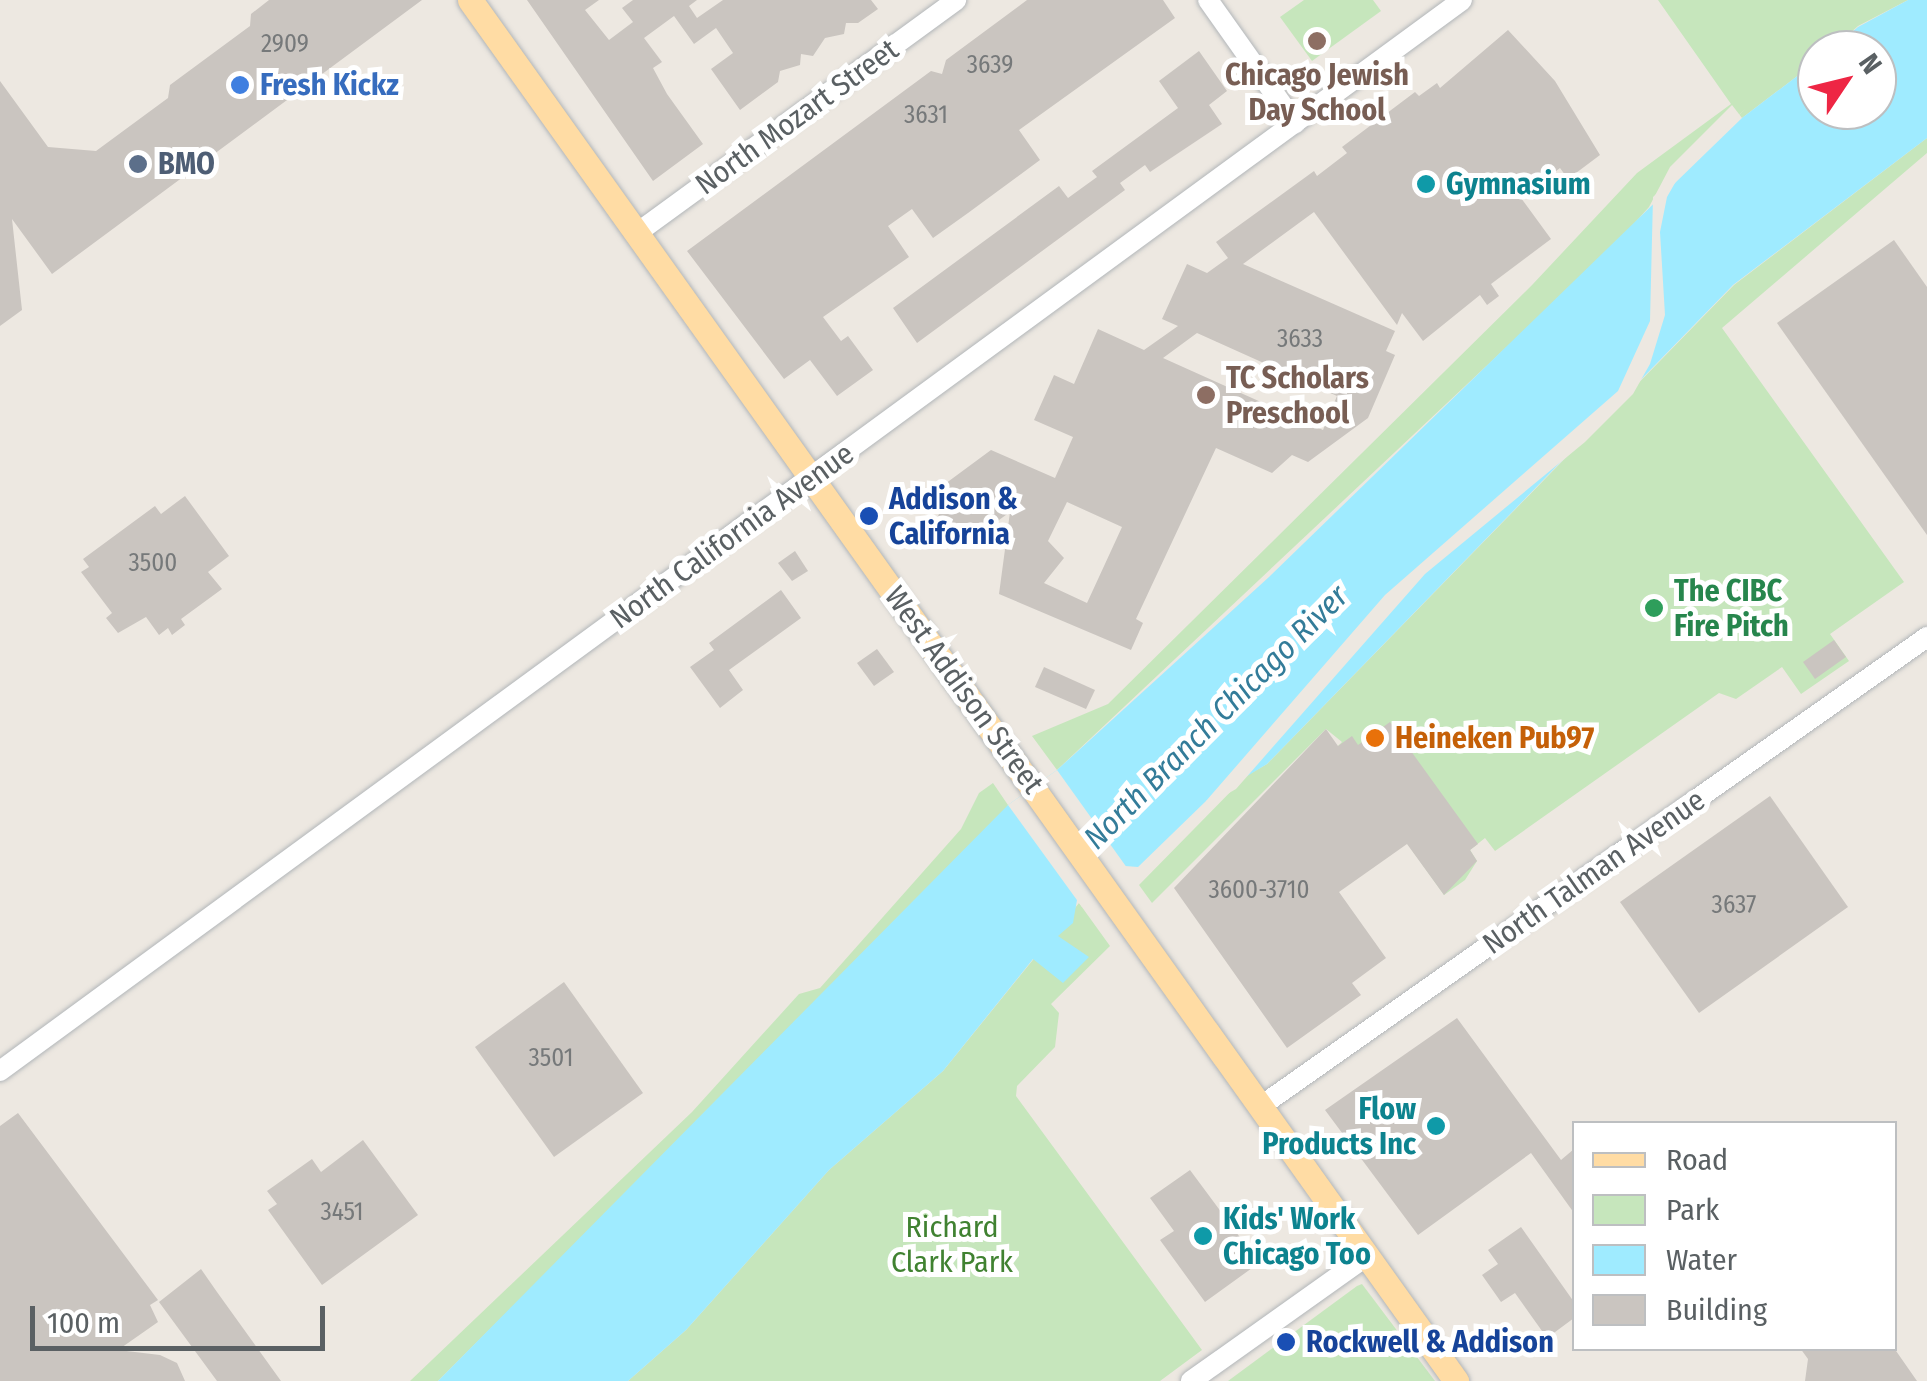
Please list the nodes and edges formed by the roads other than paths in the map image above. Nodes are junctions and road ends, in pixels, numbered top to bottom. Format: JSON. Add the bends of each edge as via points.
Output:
{"nodes":[{"id":1,"x":470,"y":0,"type":"edge"},
{"id":2,"x":956,"y":0,"type":"edge"},
{"id":3,"x":1208,"y":0,"type":"edge"},
{"id":4,"x":1462,"y":0,"type":"edge"},
{"id":5,"x":1295,"y":123,"type":"junction"},
{"id":6,"x":636,"y":234,"type":"junction"},
{"id":7,"x":811,"y":478,"type":"junction"},
{"id":8,"x":1927,"y":637,"type":"edge"},
{"id":9,"x":0,"y":1071,"type":"edge"},
{"id":10,"x":1261,"y":1106,"type":"junction"},
{"id":11,"x":1367,"y":1256,"type":"junction"},
{"id":12,"x":1191,"y":1381,"type":"edge"},
{"id":13,"x":1456,"y":1381,"type":"edge"}],
"edges":[{"from":1,"to":6,"type":"main road","name":"West Addison Street"},
{"from":2,"to":6,"type":"street","name":"North Mozart Street"},
{"from":3,"to":5,"type":"street"},
{"from":4,"to":5,"type":"street","name":"North California Avenue"},
{"from":5,"to":7,"type":"street","name":"North California Avenue"},
{"from":6,"to":7,"type":"main road","name":"West Addison Street"},
{"from":7,"to":9,"type":"street","name":"North California Avenue"},
{"from":7,"to":10,"type":"main road","name":"West Addison Street"},
{"from":8,"to":10,"type":"street","name":"North Talman Avenue"},
{"from":10,"to":11,"type":"main road","name":"West Addison Street"},
{"from":11,"to":12,"type":"street"},
{"from":11,"to":13,"type":"main road","name":"West Addison Street"}]}
